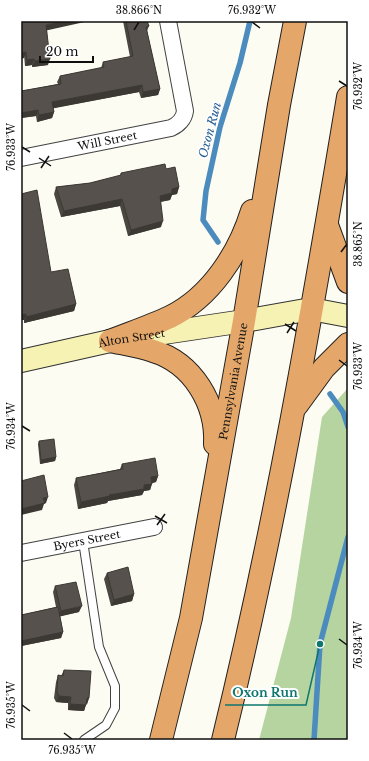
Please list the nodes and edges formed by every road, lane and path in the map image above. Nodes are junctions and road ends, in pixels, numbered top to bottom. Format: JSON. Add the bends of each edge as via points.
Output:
{"nodes":[{"id":1,"x":168,"y":21,"type":"edge"},
{"id":2,"x":295,"y":21,"type":"edge"},
{"id":3,"x":290,"y":44,"type":"junction"},
{"id":4,"x":348,"y":97,"type":"edge"},
{"id":5,"x":21,"y":158,"type":"edge"},
{"id":6,"x":327,"y":225,"type":"junction"},
{"id":7,"x":348,"y":282,"type":"edge"},
{"id":8,"x":311,"y":309,"type":"junction"},
{"id":9,"x":348,"y":316,"type":"edge"},
{"id":10,"x":244,"y":322,"type":"junction"},
{"id":11,"x":110,"y":341,"type":"junction"},
{"id":12,"x":348,"y":344,"type":"edge"},
{"id":13,"x":21,"y":360,"type":"edge"},
{"id":14,"x":294,"y":409,"type":"junction"},
{"id":15,"x":212,"y":501,"type":"junction"},
{"id":16,"x":154,"y":527,"type":"dead end"},
{"id":17,"x":83,"y":541,"type":"junction"},
{"id":18,"x":21,"y":553,"type":"edge"},
{"id":19,"x":84,"y":740,"type":"edge"},
{"id":20,"x":160,"y":740,"type":"edge"},
{"id":21,"x":223,"y":740,"type":"edge"}],
"edges":[{"from":1,"to":5,"type":"street","name":"Will Street","via":[[185,111],[180,122],[171,128]]},
{"from":2,"to":3,"type":"highway","name":"Pennsylvania Avenue"},
{"from":3,"to":10,"type":"highway","name":"Pennsylvania Avenue"},
{"from":3,"to":11,"type":"highway","via":[[264,146],[252,209],[231,258],[200,295],[171,316]]},
{"from":4,"to":6,"type":"highway"},
{"from":6,"to":7,"type":"highway"},
{"from":6,"to":8,"type":"highway"},
{"from":8,"to":9,"type":"street"},
{"from":8,"to":10,"type":"street","name":"Alton Street"},
{"from":8,"to":14,"type":"highway"},
{"from":10,"to":11,"type":"street","name":"Alton Street"},
{"from":10,"to":15,"type":"highway","name":"Pennsylvania Avenue"},
{"from":11,"to":13,"type":"street","name":"Alton Street"},
{"from":11,"to":15,"type":"highway","via":[[161,354],[187,369],[199,386],[216,428]]},
{"from":12,"to":14,"type":"highway","via":[[324,368]]},
{"from":14,"to":21,"type":"highway"},
{"from":15,"to":20,"type":"highway","name":"Pennsylvania Avenue","via":[[191,618]]},
{"from":16,"to":17,"type":"street","name":"Byers Street"},
{"from":17,"to":18,"type":"street","name":"Byers Street"},
{"from":17,"to":19,"type":"lane","via":[[99,647],[115,686],[115,708],[106,725]]}]}
